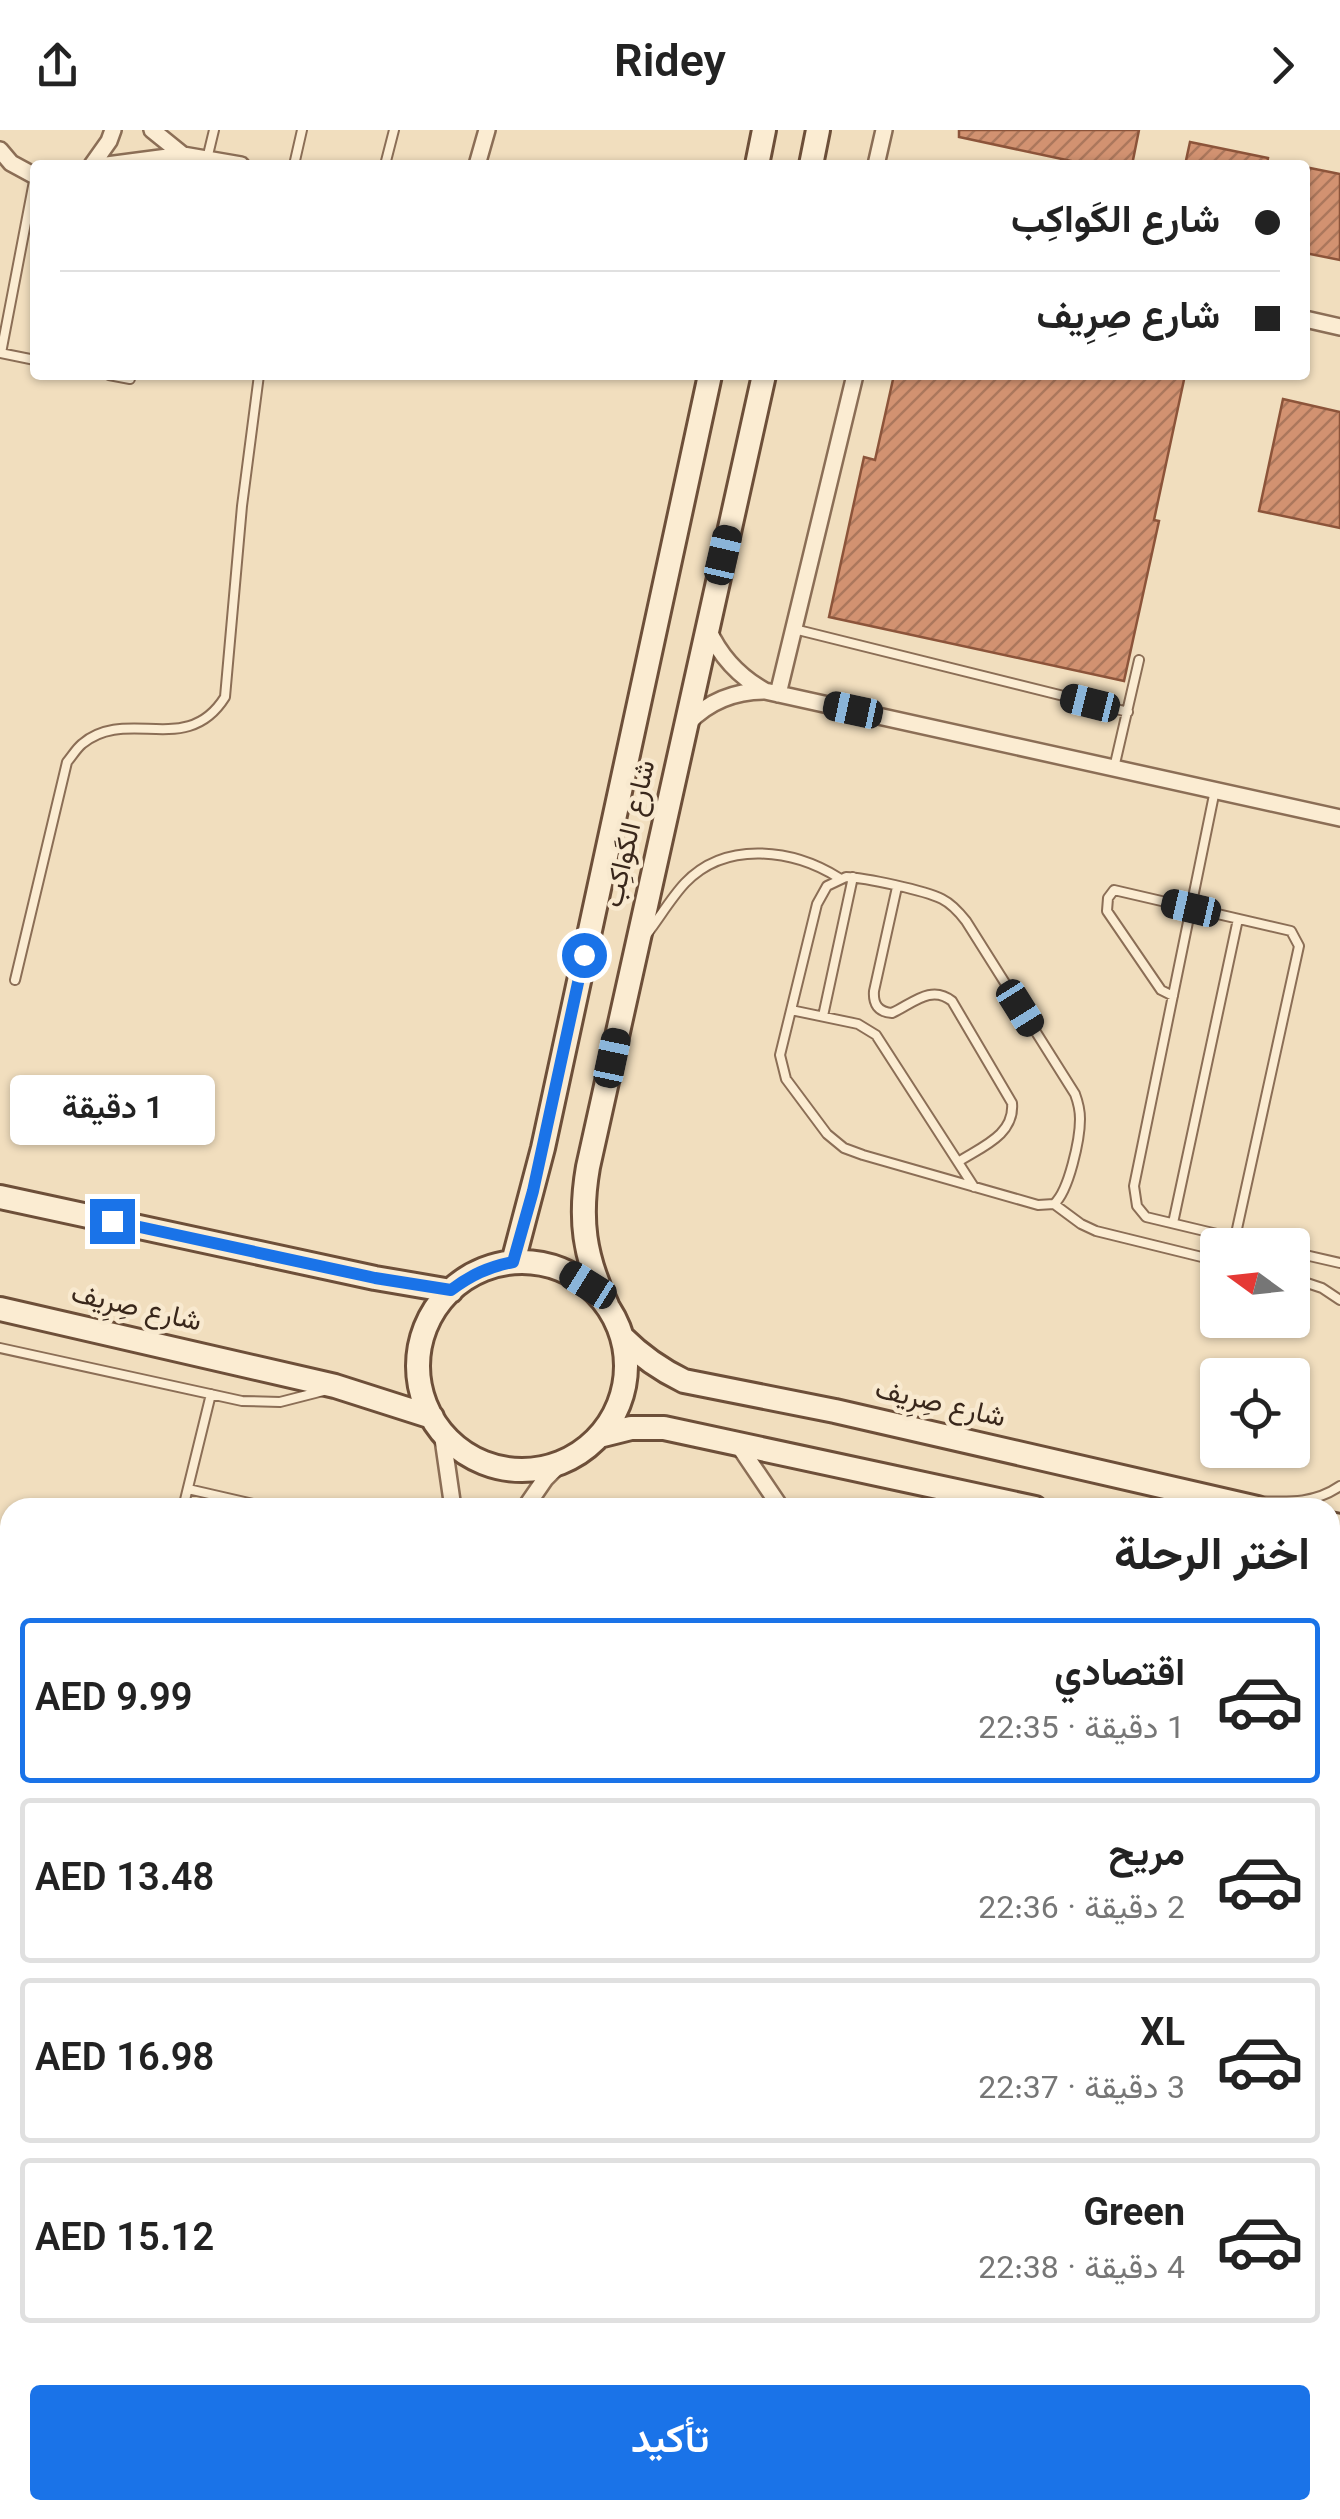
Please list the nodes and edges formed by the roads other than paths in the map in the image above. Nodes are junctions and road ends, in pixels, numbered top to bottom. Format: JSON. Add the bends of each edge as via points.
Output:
{"nodes":[{"id":1,"x":112,"y":130,"type":"edge"},
{"id":2,"x":152,"y":130,"type":"edge"},
{"id":3,"x":214,"y":130,"type":"edge"},
{"id":4,"x":302,"y":130,"type":"edge"},
{"id":5,"x":394,"y":130,"type":"edge"},
{"id":6,"x":487,"y":130,"type":"edge"},
{"id":7,"x":764,"y":130,"type":"edge"},
{"id":8,"x":818,"y":130,"type":"edge"},
{"id":9,"x":884,"y":130,"type":"edge"},
{"id":10,"x":1,"y":152,"type":"edge"},
{"id":11,"x":183,"y":155,"type":"junction"},
{"id":12,"x":208,"y":159,"type":"junction"},
{"id":13,"x":96,"y":160,"type":"edge"},
{"id":14,"x":145,"y":160,"type":"edge"},
{"id":15,"x":214,"y":160,"type":"edge"},
{"id":16,"x":295,"y":160,"type":"edge"},
{"id":17,"x":386,"y":160,"type":"edge"},
{"id":18,"x":478,"y":160,"type":"edge"},
{"id":19,"x":758,"y":160,"type":"edge"},
{"id":20,"x":812,"y":160,"type":"edge"},
{"id":21,"x":877,"y":160,"type":"edge"},
{"id":22,"x":30,"y":174,"type":"edge"},
{"id":23,"x":30,"y":201,"type":"edge"},
{"id":24,"x":1310,"y":320,"type":"edge"},
{"id":25,"x":1340,"y":327,"type":"edge"},
{"id":26,"x":0,"y":353,"type":"edge"},
{"id":27,"x":30,"y":359,"type":"edge"},
{"id":28,"x":257,"y":380,"type":"edge"},
{"id":29,"x":709,"y":380,"type":"edge"},
{"id":30,"x":763,"y":380,"type":"edge"},
{"id":31,"x":854,"y":380,"type":"edge"},
{"id":32,"x":707,"y":627,"type":"junction"},
{"id":33,"x":794,"y":629,"type":"junction"},
{"id":34,"x":1140,"y":660,"type":"dead end"},
{"id":35,"x":772,"y":692,"type":"junction"},
{"id":36,"x":1128,"y":712,"type":"junction"},
{"id":37,"x":686,"y":725,"type":"junction"},
{"id":38,"x":1114,"y":768,"type":"junction"},
{"id":39,"x":1215,"y":790,"type":"junction"},
{"id":40,"x":1340,"y":818,"type":"edge"},
{"id":41,"x":852,"y":877,"type":"junction"},
{"id":42,"x":839,"y":878,"type":"junction"},
{"id":43,"x":897,"y":887,"type":"junction"},
{"id":44,"x":1191,"y":908,"type":"junction"},
{"id":45,"x":1238,"y":919,"type":"junction"},
{"id":46,"x":636,"y":950,"type":"junction"},
{"id":47,"x":15,"y":980,"type":"dead end"},
{"id":48,"x":1173,"y":996,"type":"junction"},
{"id":49,"x":792,"y":1010,"type":"junction"},
{"id":50,"x":823,"y":1016,"type":"junction"},
{"id":51,"x":958,"y":1162,"type":"junction"},
{"id":52,"x":974,"y":1187,"type":"junction"},
{"id":53,"x":0,"y":1197,"type":"edge"},
{"id":54,"x":1054,"y":1204,"type":"junction"},
{"id":55,"x":1173,"y":1224,"type":"junction"},
{"id":56,"x":1237,"y":1228,"type":"edge"},
{"id":57,"x":1200,"y":1230,"type":"edge"},
{"id":58,"x":1200,"y":1256,"type":"edge"},
{"id":59,"x":1310,"y":1256,"type":"edge"},
{"id":60,"x":513,"y":1262,"type":"junction"},
{"id":61,"x":1340,"y":1263,"type":"edge"},
{"id":62,"x":1310,"y":1284,"type":"edge"},
{"id":63,"x":451,"y":1290,"type":"junction"},
{"id":64,"x":1340,"y":1300,"type":"edge"},
{"id":65,"x":606,"y":1305,"type":"junction"},
{"id":66,"x":0,"y":1309,"type":"edge"},
{"id":67,"x":622,"y":1337,"type":"junction"},
{"id":68,"x":0,"y":1348,"type":"edge"},
{"id":69,"x":335,"y":1386,"type":"junction"},
{"id":70,"x":211,"y":1394,"type":"junction"},
{"id":71,"x":437,"y":1425,"type":"junction"},
{"id":72,"x":599,"y":1436,"type":"junction"},
{"id":73,"x":736,"y":1443,"type":"junction"},
{"id":74,"x":562,"y":1462,"type":"junction"},
{"id":75,"x":188,"y":1489,"type":"junction"},
{"id":76,"x":186,"y":1498,"type":"edge"},
{"id":77,"x":227,"y":1498,"type":"edge"},
{"id":78,"x":451,"y":1498,"type":"edge"},
{"id":79,"x":532,"y":1498,"type":"edge"},
{"id":80,"x":773,"y":1498,"type":"edge"},
{"id":81,"x":988,"y":1498,"type":"edge"},
{"id":82,"x":1216,"y":1498,"type":"edge"}],
"edges":[{"from":1,"to":13,"type":"street"},
{"from":2,"to":11,"type":"street"},
{"from":3,"to":12,"type":"lane"},
{"from":4,"to":16,"type":"lane"},
{"from":5,"to":17,"type":"lane"},
{"from":6,"to":18,"type":"street"},
{"from":7,"to":19,"type":"main road"},
{"from":8,"to":20,"type":"main road"},
{"from":9,"to":21,"type":"street"},
{"from":10,"to":22,"type":"street"},
{"from":11,"to":12,"type":"street"},
{"from":11,"to":14,"type":"street"},
{"from":12,"to":15,"type":"street"},
{"from":23,"to":26,"type":"lane"},
{"from":24,"to":25,"type":"street"},
{"from":26,"to":27,"type":"lane"},
{"from":28,"to":47,"type":"lane","via":[[225,697],[201,724],[100,733],[67,762]]},
{"from":29,"to":60,"type":"main road","name":"شارع الكَواكِب"},
{"from":30,"to":32,"type":"main road","name":"شارع الكَواكِب"},
{"from":31,"to":33,"type":"street"},
{"from":32,"to":35,"type":"street","via":[[740,675]]},
{"from":32,"to":37,"type":"main road","name":"شارع الكَواكِب"},
{"from":33,"to":35,"type":"street"},
{"from":33,"to":36,"type":"lane"},
{"from":34,"to":36,"type":"lane"},
{"from":35,"to":37,"type":"street","via":[[721,698]]},
{"from":35,"to":38,"type":"street"},
{"from":36,"to":38,"type":"lane"},
{"from":37,"to":46,"type":"main road","name":"شارع الكَواكِب"},
{"from":38,"to":39,"type":"street"},
{"from":39,"to":40,"type":"street"},
{"from":39,"to":44,"type":"lane"},
{"from":41,"to":42,"type":"lane"},
{"from":41,"to":43,"type":"lane"},
{"from":41,"to":50,"type":"lane"},
{"from":42,"to":46,"type":"lane","via":[[764,853],[720,859],[684,884]]},
{"from":42,"to":49,"type":"lane","via":[[817,904]]},
{"from":43,"to":51,"type":"lane","via":[[875,1004],[892,1013],[926,994],[947,997],[1012,1103],[1005,1132]]},
{"from":43,"to":54,"type":"lane","via":[[956,908],[1075,1094],[1079,1132],[1064,1192]]},
{"from":44,"to":45,"type":"lane"},
{"from":44,"to":48,"type":"lane"},
{"from":44,"to":48,"type":"lane","via":[[1114,890],[1108,898],[1106,911]]},
{"from":45,"to":55,"type":"lane"},
{"from":45,"to":56,"type":"lane","via":[[1291,931],[1299,946]]},
{"from":46,"to":65,"type":"main road","name":"شارع الكَواكِب","via":[[583,1195],[586,1252]]},
{"from":48,"to":55,"type":"lane","via":[[1134,1186],[1146,1217]]},
{"from":49,"to":50,"type":"lane"},
{"from":49,"to":52,"type":"lane","via":[[782,1073],[827,1134],[862,1156]]},
{"from":50,"to":51,"type":"lane","via":[[876,1035]]},
{"from":51,"to":52,"type":"lane"},
{"from":52,"to":54,"type":"lane","via":[[1038,1206]]},
{"from":53,"to":63,"type":"main road"},
{"from":54,"to":58,"type":"lane","via":[[1096,1231]]},
{"from":55,"to":57,"type":"lane"},
{"from":59,"to":61,"type":"lane"},
{"from":60,"to":63,"type":"main road"},
{"from":60,"to":65,"type":"main road","via":[[566,1271]]},
{"from":62,"to":64,"type":"lane"},
{"from":63,"to":71,"type":"main road","via":[[422,1337],[418,1364]]},
{"from":65,"to":67,"type":"main road"},
{"from":66,"to":69,"type":"main road","name":"شارع صِرِيف"},
{"from":67,"to":72,"type":"main road","via":[[625,1379]]},
{"from":67,"to":82,"type":"main road","name":"شارع صِرِيف","via":[[660,1370],[684,1380]]},
{"from":68,"to":70,"type":"lane"},
{"from":69,"to":70,"type":"lane","via":[[280,1402]]},
{"from":69,"to":71,"type":"main road","name":"شارع صِرِيف"},
{"from":70,"to":75,"type":"lane"},
{"from":71,"to":74,"type":"main road","via":[[467,1454],[497,1467]]},
{"from":71,"to":78,"type":"street"},
{"from":72,"to":73,"type":"main road","via":[[648,1427]]},
{"from":72,"to":74,"type":"main road"},
{"from":73,"to":80,"type":"street"},
{"from":73,"to":81,"type":"main road"},
{"from":74,"to":79,"type":"street"},
{"from":75,"to":76,"type":"lane"},
{"from":75,"to":77,"type":"lane"}]}
